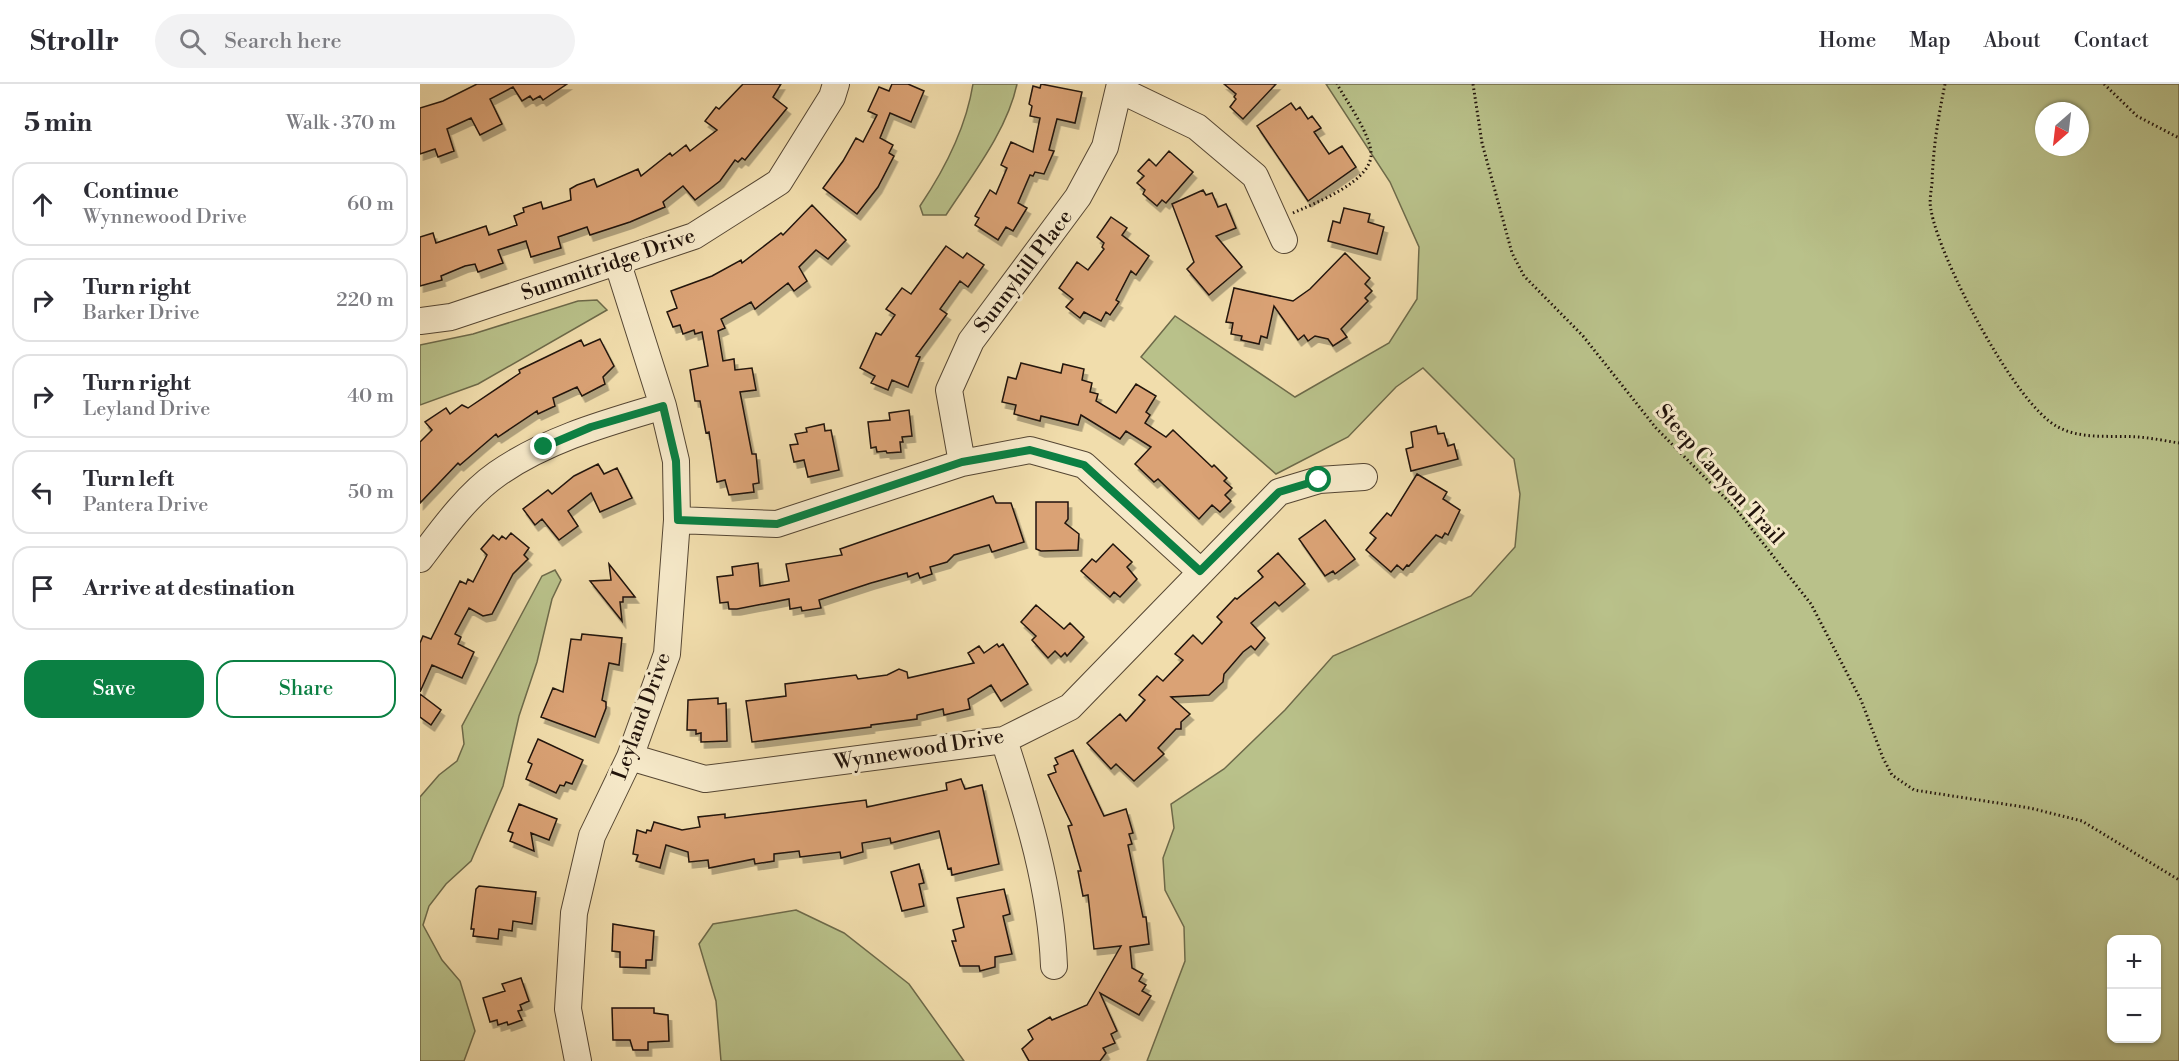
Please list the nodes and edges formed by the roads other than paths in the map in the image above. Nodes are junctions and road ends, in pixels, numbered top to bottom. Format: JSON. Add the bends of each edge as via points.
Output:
{"nodes":[{"id":1,"x":836,"y":84,"type":"edge"},
{"id":2,"x":1120,"y":87,"type":"edge"},
{"id":3,"x":1280,"y":231,"type":"road end"},
{"id":4,"x":618,"y":264,"type":"junction"},
{"id":5,"x":420,"y":321,"type":"edge"},
{"id":6,"x":663,"y":406,"type":"junction"},
{"id":7,"x":962,"y":462,"type":"junction"},
{"id":8,"x":1364,"y":477,"type":"dead end"},
{"id":9,"x":678,"y":520,"type":"junction"},
{"id":10,"x":420,"y":559,"type":"edge"},
{"id":11,"x":1200,"y":571,"type":"junction"},
{"id":12,"x":1004,"y":740,"type":"junction"},
{"id":13,"x":630,"y":757,"type":"junction"},
{"id":14,"x":1054,"y":966,"type":"dead end"},
{"id":15,"x":578,"y":1061,"type":"edge"}],
"edges":[{"from":1,"to":4,"type":"street","name":"Summitridge Drive","via":[[832,97],[779,182],[694,236]]},
{"from":2,"to":3,"type":"street","via":[[1197,127],[1255,176]]},
{"from":2,"to":7,"type":"street","name":"Sunnyhill Place","via":[[1105,147],[1078,197],[971,341],[950,390]]},
{"from":4,"to":5,"type":"street","name":"Summitridge Drive","via":[[452,317]]},
{"from":4,"to":6,"type":"street","name":"Leyland Drive"},
{"from":6,"to":9,"type":"street","name":"Leyland Drive","via":[[676,461]]},
{"from":6,"to":10,"type":"street","via":[[591,427],[496,474],[451,519]]},
{"from":7,"to":9,"type":"street","via":[[777,524]]},
{"from":7,"to":11,"type":"street","via":[[1030,450],[1084,465]]},
{"from":8,"to":11,"type":"street","name":"Wynnewood Drive","via":[[1319,480],[1279,492]]},
{"from":9,"to":13,"type":"street","name":"Leyland Drive","via":[[667,654]]},
{"from":11,"to":12,"type":"street","name":"Wynnewood Drive","via":[[1070,708]]},
{"from":12,"to":13,"type":"street","name":"Wynnewood Drive","via":[[705,779]]},
{"from":12,"to":14,"type":"street","via":[[1033,831],[1052,931]]},
{"from":13,"to":15,"type":"street","name":"Leyland Drive","via":[[592,836],[574,913],[568,1009]]}]}
